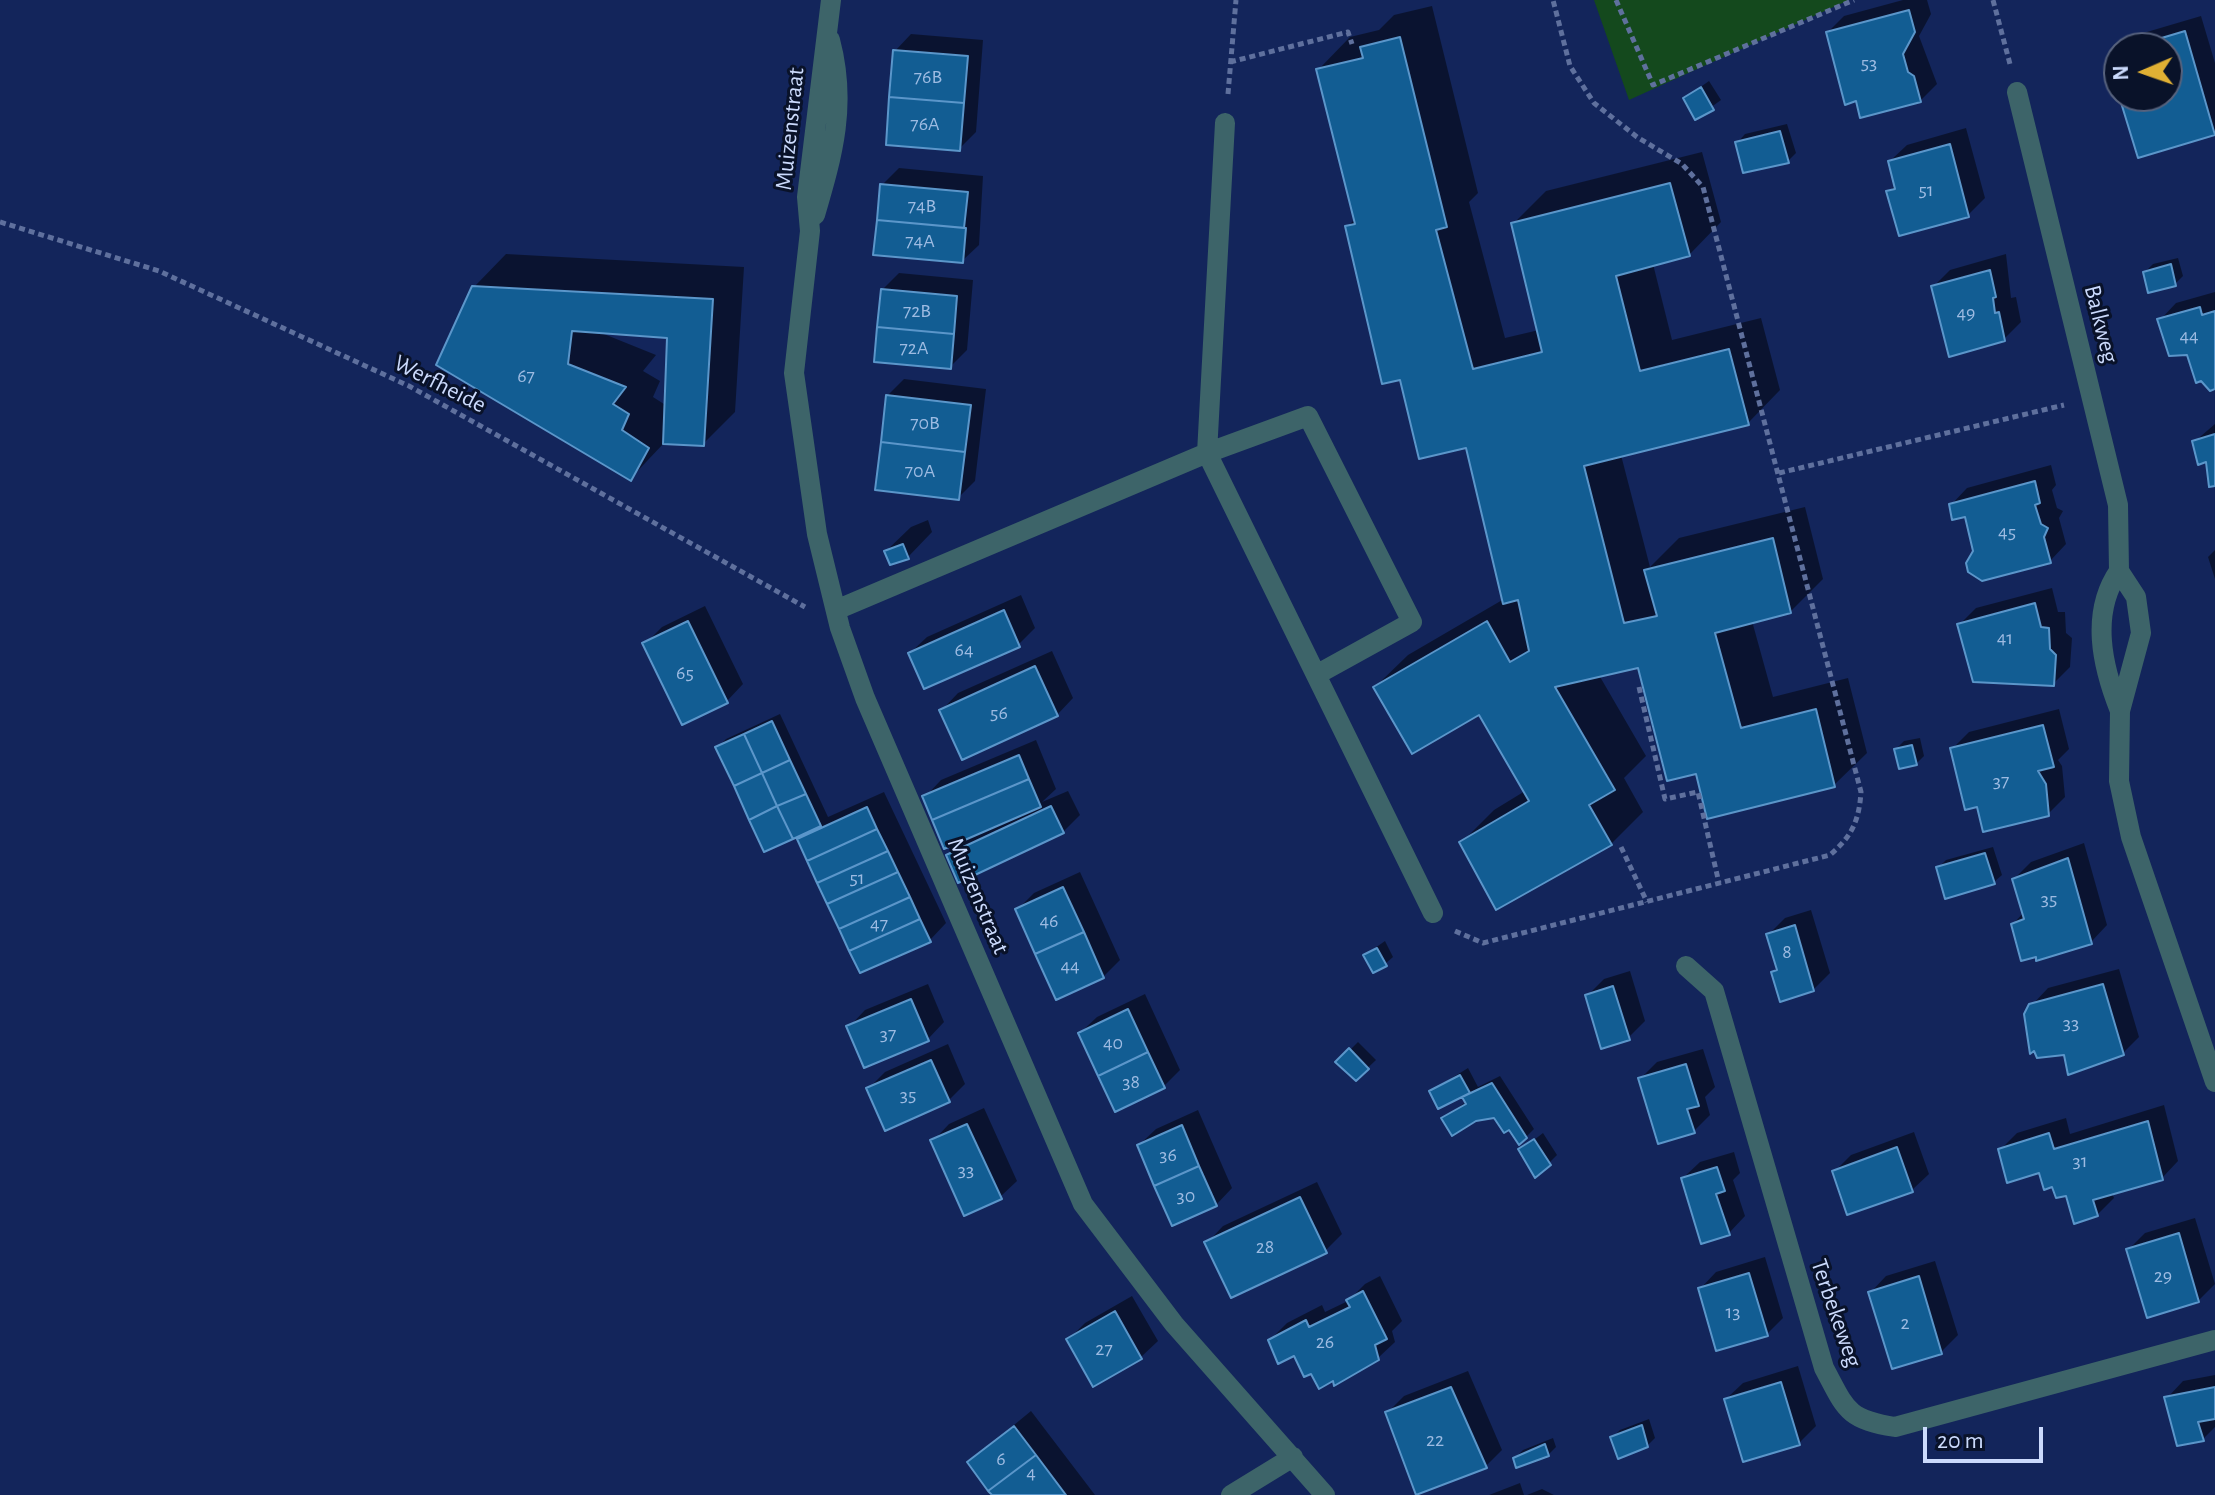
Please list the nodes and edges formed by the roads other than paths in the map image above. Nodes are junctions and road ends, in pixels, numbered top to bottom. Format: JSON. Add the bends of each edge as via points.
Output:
{"nodes":[{"id":1,"x":831,"y":0,"type":"edge"},
{"id":2,"x":2017,"y":92,"type":"road end"},
{"id":3,"x":1225,"y":123,"type":"road end"},
{"id":4,"x":1207,"y":453,"type":"junction"},
{"id":5,"x":2119,"y":571,"type":"junction"},
{"id":6,"x":838,"y":619,"type":"junction"},
{"id":7,"x":1316,"y":675,"type":"junction"},
{"id":8,"x":2120,"y":711,"type":"junction"},
{"id":9,"x":1433,"y":913,"type":"road end"},
{"id":10,"x":1686,"y":966,"type":"dead end"},
{"id":11,"x":2215,"y":1082,"type":"edge"},
{"id":12,"x":2215,"y":1340,"type":"edge"},
{"id":13,"x":1293,"y":1457,"type":"junction"},
{"id":14,"x":1231,"y":1495,"type":"edge"},
{"id":15,"x":1325,"y":1495,"type":"edge"}],
"edges":[{"from":1,"to":6,"type":"street","name":"Muizenstraat","via":[[807,197],[810,231],[794,373],[817,534]]},
{"from":2,"to":5,"type":"street","name":"Balkweg","via":[[2118,505]]},
{"from":3,"to":4,"type":"street"},
{"from":4,"to":6,"type":"street"},
{"from":4,"to":7,"type":"street"},
{"from":4,"to":7,"type":"street","via":[[1308,416],[1412,622]]},
{"from":5,"to":8,"type":"street","name":"Balkweg","via":[[2105,590],[2101,642]]},
{"from":5,"to":8,"type":"street","name":"Balkweg","via":[[2136,597],[2141,633]]},
{"from":6,"to":13,"type":"street","name":"Muizenstraat","via":[[865,698],[1083,1204],[1174,1324]]},
{"from":7,"to":9,"type":"street"},
{"from":8,"to":11,"type":"street","name":"Balkweg","via":[[2119,781],[2131,837]]},
{"from":10,"to":12,"type":"street","name":"Terbekeweg","via":[[1714,991],[1824,1368],[1843,1404],[1863,1422],[1895,1427]]},
{"from":13,"to":14,"type":"street"},
{"from":13,"to":15,"type":"street","name":"Muizenstraat"}]}
